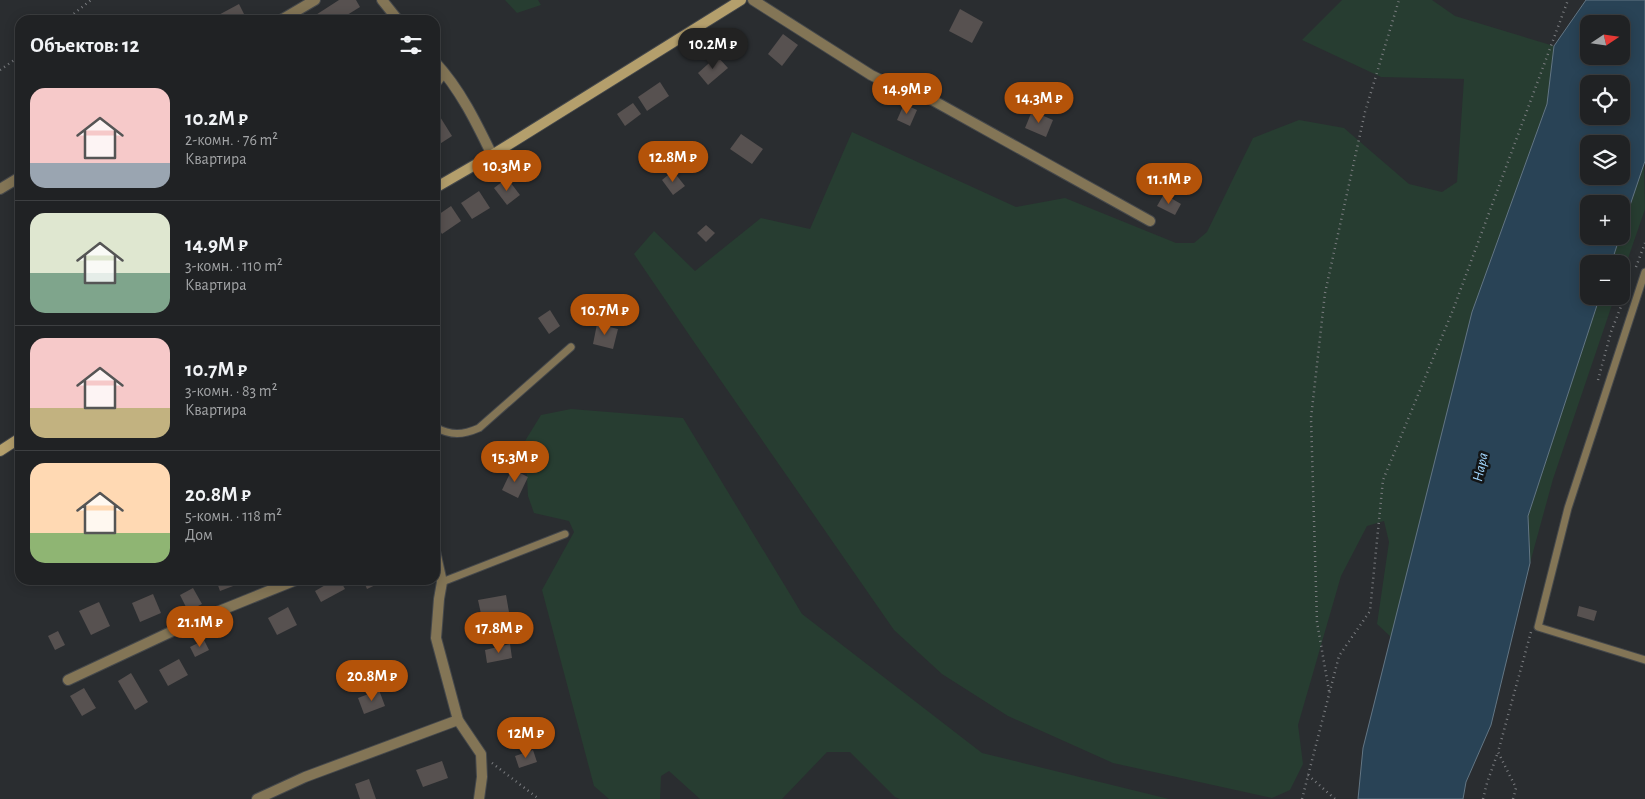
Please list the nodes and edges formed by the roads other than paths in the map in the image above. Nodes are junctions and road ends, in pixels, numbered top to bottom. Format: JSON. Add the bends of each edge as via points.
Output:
{"nodes":[{"id":1,"x":315,"y":0,"type":"edge"},
{"id":2,"x":382,"y":0,"type":"edge"},
{"id":3,"x":741,"y":0,"type":"edge"},
{"id":4,"x":753,"y":0,"type":"edge"},
{"id":5,"x":290,"y":15,"type":"edge"},
{"id":6,"x":394,"y":15,"type":"edge"},
{"id":7,"x":440,"y":68,"type":"edge"},
{"id":8,"x":445,"y":73,"type":"junction"},
{"id":9,"x":440,"y":80,"type":"edge"},
{"id":10,"x":492,"y":155,"type":"junction"},
{"id":11,"x":15,"y":180,"type":"edge"},
{"id":12,"x":440,"y":185,"type":"edge"},
{"id":13,"x":0,"y":189,"type":"edge"},
{"id":14,"x":1150,"y":221,"type":"dead end"},
{"id":15,"x":1645,"y":272,"type":"edge"},
{"id":16,"x":571,"y":347,"type":"dead end"},
{"id":17,"x":440,"y":429,"type":"edge"},
{"id":18,"x":15,"y":441,"type":"edge"},
{"id":19,"x":0,"y":451,"type":"edge"},
{"id":20,"x":565,"y":534,"type":"dead end"},
{"id":21,"x":440,"y":573,"type":"edge"},
{"id":22,"x":442,"y":582,"type":"junction"},
{"id":23,"x":284,"y":585,"type":"edge"},
{"id":24,"x":1645,"y":660,"type":"edge"},
{"id":25,"x":68,"y":680,"type":"dead end"},
{"id":26,"x":458,"y":720,"type":"junction"},
{"id":27,"x":257,"y":799,"type":"edge"},
{"id":28,"x":479,"y":799,"type":"edge"}],
"edges":[{"from":1,"to":5,"type":"street"},
{"from":2,"to":6,"type":"street"},
{"from":3,"to":10,"type":"main road"},
{"from":4,"to":14,"type":"street","via":[[871,75],[925,96]]},
{"from":7,"to":8,"type":"street"},
{"from":8,"to":9,"type":"lane"},
{"from":8,"to":10,"type":"street","via":[[469,108]]},
{"from":10,"to":12,"type":"main road"},
{"from":11,"to":13,"type":"street"},
{"from":15,"to":24,"type":"lane","via":[[1568,508],[1538,627]]},
{"from":16,"to":17,"type":"lane","via":[[479,428],[466,434],[450,434]]},
{"from":18,"to":19,"type":"main road"},
{"from":20,"to":22,"type":"lane"},
{"from":21,"to":22,"type":"street"},
{"from":22,"to":26,"type":"street","via":[[436,638]]},
{"from":23,"to":25,"type":"street","via":[[192,622]]},
{"from":26,"to":27,"type":"street","via":[[305,777]]},
{"from":26,"to":28,"type":"street","via":[[481,754]]}]}
